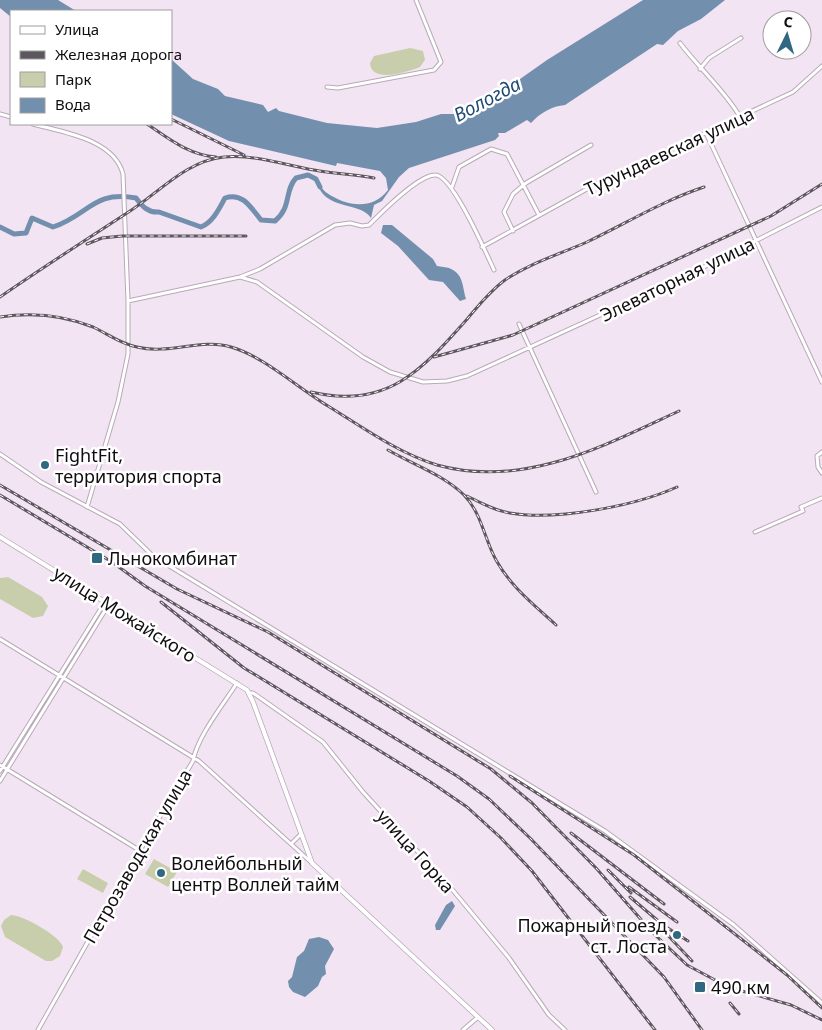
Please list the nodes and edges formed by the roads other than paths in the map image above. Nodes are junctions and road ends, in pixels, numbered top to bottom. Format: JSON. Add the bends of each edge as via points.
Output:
{"nodes":[{"id":1,"x":416,"y":0,"type":"edge"},
{"id":2,"x":740,"y":38,"type":"dead end"},
{"id":3,"x":680,"y":44,"type":"dead end"},
{"id":4,"x":822,"y":66,"type":"edge"},
{"id":5,"x":700,"y":69,"type":"junction"},
{"id":6,"x":327,"y":88,"type":"dead end"},
{"id":7,"x":740,"y":117,"type":"junction"},
{"id":8,"x":36,"y":125,"type":"edge"},
{"id":9,"x":706,"y":133,"type":"junction"},
{"id":10,"x":591,"y":145,"type":"dead end"},
{"id":11,"x":524,"y":185,"type":"junction"},
{"id":12,"x":452,"y":187,"type":"junction"},
{"id":13,"x":822,"y":207,"type":"edge"},
{"id":14,"x":540,"y":215,"type":"junction"},
{"id":15,"x":513,"y":231,"type":"junction"},
{"id":16,"x":756,"y":241,"type":"junction"},
{"id":17,"x":482,"y":247,"type":"junction"},
{"id":18,"x":494,"y":270,"type":"dead end"},
{"id":19,"x":240,"y":277,"type":"junction"},
{"id":20,"x":128,"y":301,"type":"junction"},
{"id":21,"x":520,"y":324,"type":"dead end"},
{"id":22,"x":530,"y":348,"type":"junction"},
{"id":23,"x":822,"y":382,"type":"edge"},
{"id":24,"x":822,"y":452,"type":"edge"},
{"id":25,"x":0,"y":454,"type":"edge"},
{"id":26,"x":822,"y":473,"type":"edge"},
{"id":27,"x":596,"y":492,"type":"dead end"},
{"id":28,"x":822,"y":498,"type":"edge"},
{"id":29,"x":87,"y":505,"type":"junction"},
{"id":30,"x":755,"y":532,"type":"dead end"},
{"id":31,"x":0,"y":537,"type":"edge"},
{"id":32,"x":107,"y":603,"type":"junction"},
{"id":33,"x":0,"y":639,"type":"edge"},
{"id":34,"x":62,"y":677,"type":"junction"},
{"id":35,"x":237,"y":683,"type":"junction"},
{"id":36,"x":249,"y":693,"type":"junction"},
{"id":37,"x":194,"y":757,"type":"junction"},
{"id":38,"x":1,"y":766,"type":"edge"},
{"id":39,"x":7,"y":769,"type":"junction"},
{"id":40,"x":0,"y":771,"type":"edge"},
{"id":41,"x":0,"y":781,"type":"edge"},
{"id":42,"x":301,"y":834,"type":"junction"},
{"id":43,"x":291,"y":844,"type":"junction"},
{"id":44,"x":139,"y":850,"type":"junction"},
{"id":45,"x":312,"y":864,"type":"junction"},
{"id":46,"x":822,"y":1003,"type":"edge"},
{"id":47,"x":477,"y":1018,"type":"junction"},
{"id":48,"x":38,"y":1030,"type":"edge"},
{"id":49,"x":463,"y":1030,"type":"edge"},
{"id":50,"x":492,"y":1030,"type":"edge"},
{"id":51,"x":565,"y":1030,"type":"edge"}],
"edges":[{"from":1,"to":6,"type":"street","via":[[441,62],[434,70]]},
{"from":2,"to":5,"type":"street","via":[[708,58]]},
{"from":3,"to":5,"type":"street"},
{"from":4,"to":7,"type":"street","name":"Турундаевская улица","via":[[793,92]]},
{"from":5,"to":7,"type":"street","via":[[730,99]]},
{"from":7,"to":9,"type":"street","name":"Турундаевская улица"},
{"from":8,"to":20,"type":"street","via":[[80,138],[105,150],[119,165],[124,189]]},
{"from":9,"to":14,"type":"street","name":"Турундаевская улица","via":[[596,184]]},
{"from":9,"to":16,"type":"street"},
{"from":10,"to":11,"type":"street"},
{"from":11,"to":12,"type":"street","via":[[507,154],[491,149],[459,167]]},
{"from":11,"to":14,"type":"street"},
{"from":11,"to":15,"type":"street","via":[[513,194],[504,212]]},
{"from":12,"to":17,"type":"street"},
{"from":12,"to":19,"type":"street","via":[[441,176],[432,175],[399,196],[369,225],[350,222],[335,225],[260,269]]},
{"from":13,"to":16,"type":"street","name":"Элеваторная улица"},
{"from":14,"to":15,"type":"street","name":"Турундаевская улица"},
{"from":15,"to":17,"type":"street","name":"Турундаевская улица"},
{"from":16,"to":22,"type":"street","name":"Элеваторная улица"},
{"from":16,"to":23,"type":"street"},
{"from":17,"to":18,"type":"street"},
{"from":19,"to":20,"type":"street"},
{"from":19,"to":22,"type":"street","name":"Элеваторная улица","via":[[257,282],[367,360],[407,379],[434,382],[457,379]]},
{"from":20,"to":29,"type":"street","via":[[129,345],[124,378]]},
{"from":21,"to":22,"type":"street"},
{"from":22,"to":27,"type":"street"},
{"from":24,"to":26,"type":"street","via":[[817,456]]},
{"from":25,"to":29,"type":"street","via":[[74,501]]},
{"from":28,"to":30,"type":"street","via":[[801,507],[802,511]]},
{"from":29,"to":46,"type":"street","via":[[120,524],[153,556],[530,784],[636,852],[758,944]]},
{"from":31,"to":32,"type":"main road","name":"улица Можайского"},
{"from":32,"to":34,"type":"street"},
{"from":32,"to":35,"type":"main road","name":"улица Можайского"},
{"from":33,"to":34,"type":"street"},
{"from":34,"to":37,"type":"street"},
{"from":34,"to":38,"type":"street"},
{"from":34,"to":39,"type":"street"},
{"from":35,"to":36,"type":"main road","name":"улица Можайского"},
{"from":35,"to":37,"type":"street","name":"Петрозаводская улица"},
{"from":36,"to":42,"type":"main road"},
{"from":36,"to":51,"type":"street","name":"улица Горка","via":[[320,739],[363,792],[453,890],[509,958],[549,1015]]},
{"from":37,"to":43,"type":"street"},
{"from":37,"to":44,"type":"street","name":"Петрозаводская улица"},
{"from":38,"to":39,"type":"street"},
{"from":38,"to":40,"type":"street"},
{"from":39,"to":41,"type":"street"},
{"from":39,"to":44,"type":"street"},
{"from":42,"to":43,"type":"street"},
{"from":42,"to":45,"type":"main road"},
{"from":43,"to":45,"type":"street"},
{"from":44,"to":48,"type":"street","name":"Петрозаводская улица"},
{"from":45,"to":47,"type":"main road"},
{"from":47,"to":49,"type":"street"},
{"from":47,"to":50,"type":"main road"}]}
